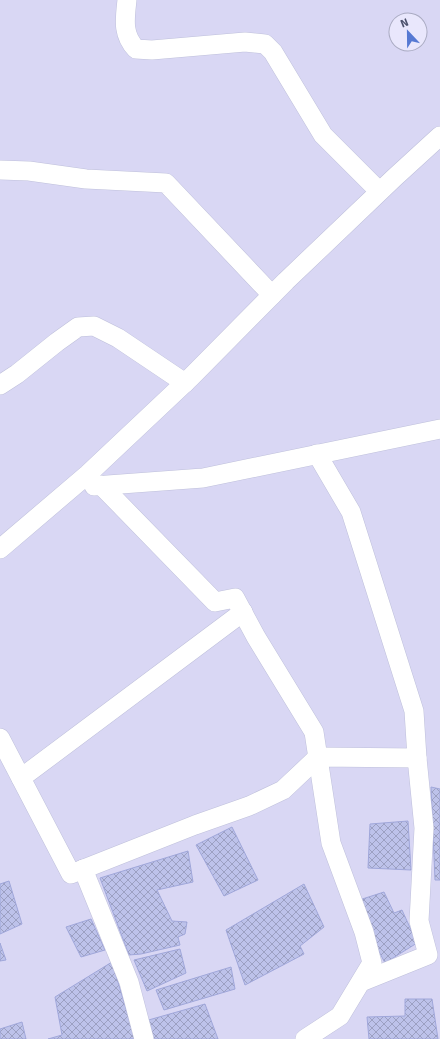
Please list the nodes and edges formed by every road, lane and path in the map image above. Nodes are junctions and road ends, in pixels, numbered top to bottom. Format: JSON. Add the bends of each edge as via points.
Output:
{"nodes":[{"id":1,"x":127,"y":0,"type":"edge"},
{"id":2,"x":440,"y":136,"type":"edge"},
{"id":3,"x":0,"y":170,"type":"edge"},
{"id":4,"x":379,"y":192,"type":"junction"},
{"id":5,"x":272,"y":295,"type":"junction"},
{"id":6,"x":185,"y":383,"type":"junction"},
{"id":7,"x":0,"y":386,"type":"edge"},
{"id":8,"x":440,"y":429,"type":"edge"},
{"id":9,"x":318,"y":454,"type":"junction"},
{"id":10,"x":101,"y":485,"type":"junction"},
{"id":11,"x":72,"y":487,"type":"junction"},
{"id":12,"x":0,"y":549,"type":"edge"},
{"id":13,"x":243,"y":612,"type":"junction"},
{"id":14,"x":0,"y":738,"type":"edge"},
{"id":15,"x":318,"y":757,"type":"junction"},
{"id":16,"x":417,"y":758,"type":"junction"},
{"id":17,"x":21,"y":778,"type":"junction"},
{"id":18,"x":83,"y":869,"type":"junction"},
{"id":19,"x":434,"y":952,"type":"edge"},
{"id":20,"x":361,"y":982,"type":"junction"},
{"id":21,"x":144,"y":1039,"type":"edge"},
{"id":22,"x":305,"y":1039,"type":"edge"}],
"edges":[{"from":1,"to":4,"type":"street","via":[[125,27],[130,42],[136,49],[152,50],[245,42],[265,44],[273,52],[323,136]]},
{"from":2,"to":4,"type":"street"},
{"from":3,"to":5,"type":"street","via":[[86,179],[166,183]]},
{"from":4,"to":5,"type":"street"},
{"from":5,"to":6,"type":"street"},
{"from":6,"to":7,"type":"street","via":[[118,338],[94,326],[78,327]]},
{"from":6,"to":11,"type":"street"},
{"from":8,"to":9,"type":"street"},
{"from":9,"to":10,"type":"street","via":[[203,478]]},
{"from":9,"to":16,"type":"street","via":[[352,512],[414,711]]},
{"from":10,"to":11,"type":"street"},
{"from":10,"to":13,"type":"street","via":[[215,602],[235,598]]},
{"from":11,"to":12,"type":"street"},
{"from":13,"to":15,"type":"street","via":[[314,732]]},
{"from":13,"to":17,"type":"street"},
{"from":14,"to":17,"type":"street"},
{"from":15,"to":16,"type":"street"},
{"from":15,"to":18,"type":"street","via":[[282,790],[249,806]]},
{"from":15,"to":20,"type":"street","via":[[331,843],[364,932],[372,963]]},
{"from":16,"to":19,"type":"street","via":[[424,828],[419,921]]},
{"from":17,"to":18,"type":"street","via":[[71,874]]},
{"from":18,"to":21,"type":"street","via":[[129,982]]},
{"from":19,"to":20,"type":"street"},
{"from":20,"to":22,"type":"street","via":[[340,1016]]}]}
